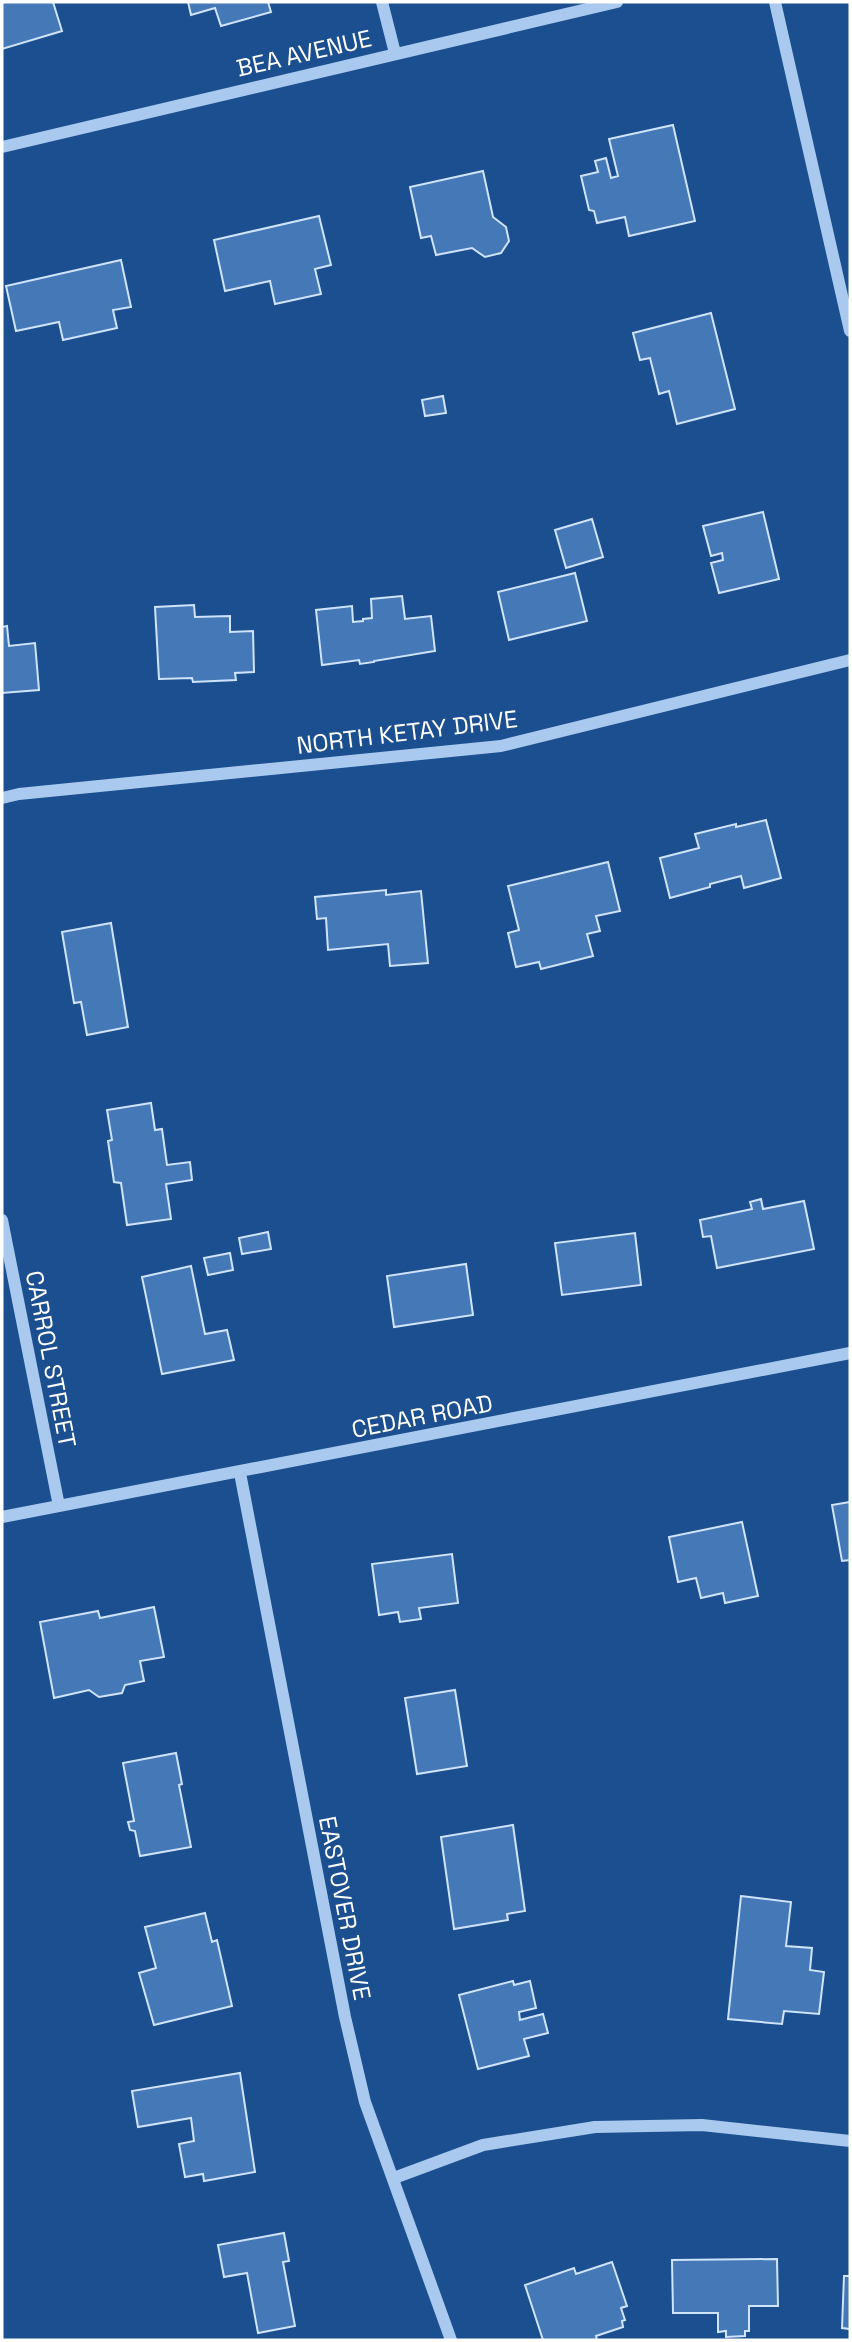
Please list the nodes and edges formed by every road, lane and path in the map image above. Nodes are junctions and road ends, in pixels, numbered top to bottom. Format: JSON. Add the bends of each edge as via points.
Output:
{"nodes":[{"id":1,"x":382,"y":2,"type":"edge"},
{"id":2,"x":617,"y":2,"type":"edge"},
{"id":3,"x":775,"y":2,"type":"edge"},
{"id":4,"x":395,"y":53,"type":"junction"},
{"id":5,"x":2,"y":147,"type":"edge"},
{"id":6,"x":850,"y":331,"type":"edge"},
{"id":7,"x":850,"y":660,"type":"edge"},
{"id":8,"x":2,"y":798,"type":"edge"},
{"id":9,"x":2,"y":1220,"type":"edge"},
{"id":10,"x":850,"y":1353,"type":"edge"},
{"id":11,"x":240,"y":1473,"type":"junction"},
{"id":12,"x":59,"y":1506,"type":"junction"},
{"id":13,"x":2,"y":1517,"type":"edge"},
{"id":14,"x":850,"y":2141,"type":"edge"},
{"id":15,"x":394,"y":2178,"type":"junction"},
{"id":16,"x":451,"y":2340,"type":"edge"}],
"edges":[{"from":1,"to":4,"type":"street"},
{"from":2,"to":4,"type":"street","name":"BEA AVENUE"},
{"from":3,"to":6,"type":"street"},
{"from":4,"to":5,"type":"street","name":"BEA AVENUE"},
{"from":7,"to":8,"type":"street","name":"NORTH KETAY DRIVE","via":[[501,746]]},
{"from":9,"to":12,"type":"street","name":"CARROL STREET"},
{"from":10,"to":11,"type":"street","name":"CEDAR ROAD"},
{"from":11,"to":12,"type":"street","name":"CEDAR ROAD"},
{"from":11,"to":15,"type":"street","name":"EASTOVER DRIVE","via":[[345,2017],[365,2102]]},
{"from":12,"to":13,"type":"street","name":"CEDAR ROAD"},
{"from":14,"to":15,"type":"street","via":[[702,2125],[595,2127],[483,2145]]},
{"from":15,"to":16,"type":"street","name":"EASTOVER DRIVE"}]}
